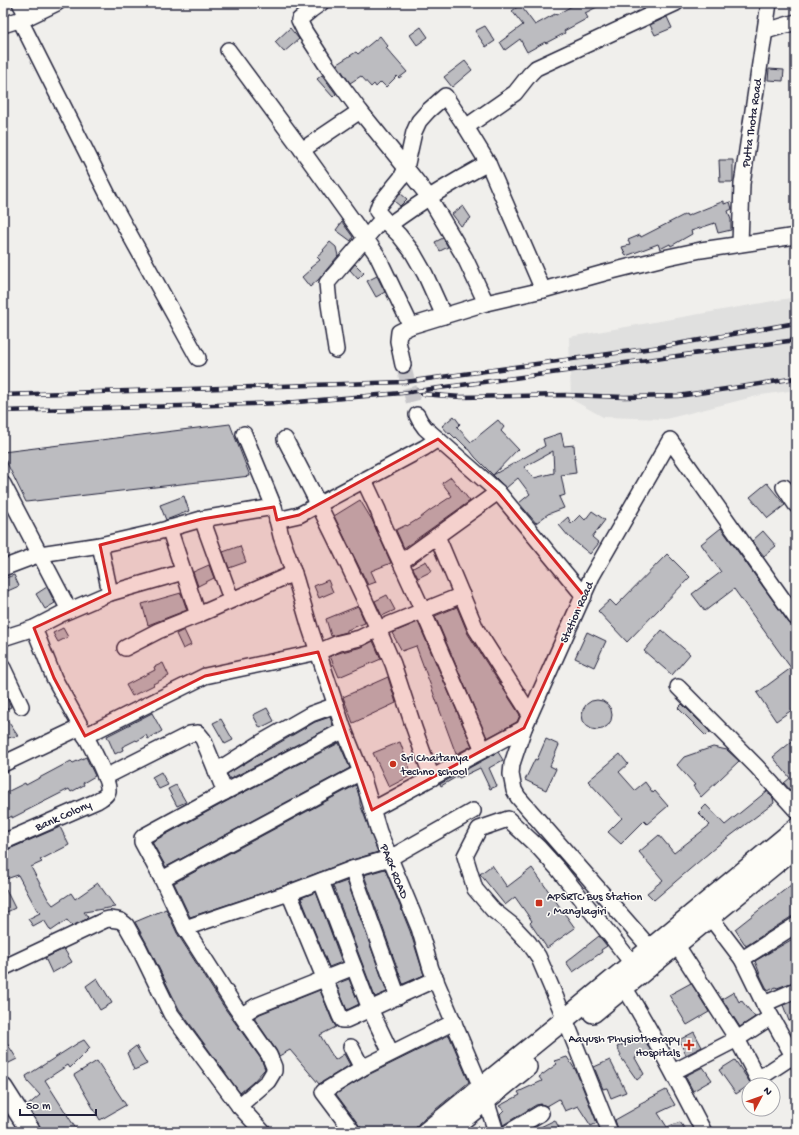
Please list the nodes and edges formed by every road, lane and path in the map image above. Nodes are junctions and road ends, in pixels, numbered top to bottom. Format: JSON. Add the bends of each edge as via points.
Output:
{"nodes":[{"id":1,"x":20,"y":3,"type":"edge"},
{"id":2,"x":57,"y":3,"type":"edge"},
{"id":3,"x":321,"y":3,"type":"edge"},
{"id":4,"x":676,"y":3,"type":"edge"},
{"id":5,"x":769,"y":3,"type":"edge"},
{"id":6,"x":24,"y":19,"type":"junction"},
{"id":7,"x":796,"y":22,"type":"edge"},
{"id":8,"x":3,"y":25,"type":"edge"},
{"id":9,"x":766,"y":31,"type":"junction"},
{"id":10,"x":228,"y":50,"type":"dead end"},
{"id":11,"x":360,"y":111,"type":"junction"},
{"id":12,"x":466,"y":127,"type":"junction"},
{"id":13,"x":302,"y":150,"type":"junction"},
{"id":14,"x":488,"y":163,"type":"junction"},
{"id":15,"x":406,"y":168,"type":"junction"},
{"id":16,"x":429,"y":197,"type":"junction"},
{"id":17,"x":386,"y":222,"type":"junction"},
{"id":18,"x":796,"y":236,"type":"edge"},
{"id":19,"x":366,"y":239,"type":"junction"},
{"id":20,"x":740,"y":244,"type":"junction"},
{"id":21,"x":543,"y":290,"type":"junction"},
{"id":22,"x":486,"y":303,"type":"junction"},
{"id":23,"x":444,"y":316,"type":"junction"},
{"id":24,"x":411,"y":326,"type":"junction"},
{"id":25,"x":336,"y":350,"type":"dead end"},
{"id":26,"x":198,"y":358,"type":"dead end"},
{"id":27,"x":403,"y":365,"type":"tunnel mouth"},
{"id":28,"x":417,"y":415,"type":"tunnel mouth"},
{"id":29,"x":244,"y":434,"type":"dead end"},
{"id":30,"x":285,"y":439,"type":"dead end"},
{"id":31,"x":438,"y":439,"type":"junction"},
{"id":32,"x":364,"y":480,"type":"junction"},
{"id":33,"x":3,"y":484,"type":"edge"},
{"id":34,"x":784,"y":487,"type":"dead end"},
{"id":35,"x":498,"y":492,"type":"junction"},
{"id":36,"x":319,"y":504,"type":"junction"},
{"id":37,"x":796,"y":505,"type":"edge"},
{"id":38,"x":276,"y":514,"type":"junction"},
{"id":39,"x":202,"y":519,"type":"junction"},
{"id":40,"x":169,"y":528,"type":"junction"},
{"id":41,"x":437,"y":536,"type":"junction"},
{"id":42,"x":100,"y":546,"type":"junction"},
{"id":43,"x":40,"y":554,"type":"junction"},
{"id":44,"x":401,"y":562,"type":"junction"},
{"id":45,"x":3,"y":568,"type":"edge"},
{"id":46,"x":183,"y":572,"type":"junction"},
{"id":47,"x":294,"y":573,"type":"junction"},
{"id":48,"x":110,"y":593,"type":"junction"},
{"id":49,"x":462,"y":595,"type":"junction"},
{"id":50,"x":584,"y":596,"type":"junction"},
{"id":51,"x":231,"y":599,"type":"junction"},
{"id":52,"x":69,"y":610,"type":"junction"},
{"id":53,"x":423,"y":611,"type":"junction"},
{"id":54,"x":198,"y":614,"type":"junction"},
{"id":55,"x":796,"y":618,"type":"edge"},
{"id":56,"x":34,"y":628,"type":"junction"},
{"id":57,"x":378,"y":629,"type":"junction"},
{"id":58,"x":3,"y":638,"type":"edge"},
{"id":59,"x":125,"y":648,"type":"dead end"},
{"id":60,"x":318,"y":652,"type":"junction"},
{"id":61,"x":3,"y":668,"type":"edge"},
{"id":62,"x":678,"y":687,"type":"dead end"},
{"id":63,"x":336,"y":705,"type":"junction"},
{"id":64,"x":21,"y":706,"type":"dead end"},
{"id":65,"x":530,"y":714,"type":"junction"},
{"id":66,"x":524,"y":728,"type":"junction"},
{"id":67,"x":344,"y":730,"type":"junction"},
{"id":68,"x":83,"y":732,"type":"junction"},
{"id":69,"x":482,"y":750,"type":"junction"},
{"id":70,"x":3,"y":764,"type":"edge"},
{"id":71,"x":216,"y":771,"type":"junction"},
{"id":72,"x":361,"y":772,"type":"junction"},
{"id":73,"x":105,"y":777,"type":"junction"},
{"id":74,"x":432,"y":778,"type":"junction"},
{"id":75,"x":225,"y":792,"type":"junction"},
{"id":76,"x":372,"y":810,"type":"junction"},
{"id":77,"x":796,"y":810,"type":"edge"},
{"id":78,"x":473,"y":811,"type":"dead end"},
{"id":79,"x":796,"y":828,"type":"edge"},
{"id":80,"x":3,"y":842,"type":"edge"},
{"id":81,"x":796,"y":847,"type":"edge"},
{"id":82,"x":390,"y":858,"type":"junction"},
{"id":83,"x":352,"y":869,"type":"junction"},
{"id":84,"x":162,"y":879,"type":"junction"},
{"id":85,"x":321,"y":881,"type":"junction"},
{"id":86,"x":289,"y":893,"type":"junction"},
{"id":87,"x":706,"y":911,"type":"junction"},
{"id":88,"x":796,"y":925,"type":"edge"},
{"id":89,"x":185,"y":928,"type":"junction"},
{"id":90,"x":676,"y":944,"type":"junction"},
{"id":91,"x":654,"y":953,"type":"junction"},
{"id":92,"x":742,"y":959,"type":"junction"},
{"id":93,"x":632,"y":963,"type":"junction"},
{"id":94,"x":354,"y":967,"type":"junction"},
{"id":95,"x":3,"y":968,"type":"edge"},
{"id":96,"x":324,"y":979,"type":"junction"},
{"id":97,"x":436,"y":979,"type":"junction"},
{"id":98,"x":624,"y":987,"type":"junction"},
{"id":99,"x":796,"y":990,"type":"edge"},
{"id":100,"x":398,"y":997,"type":"junction"},
{"id":101,"x":370,"y":1009,"type":"junction"},
{"id":102,"x":767,"y":1010,"type":"junction"},
{"id":103,"x":242,"y":1015,"type":"junction"},
{"id":104,"x":454,"y":1022,"type":"junction"},
{"id":105,"x":568,"y":1025,"type":"junction"},
{"id":106,"x":737,"y":1039,"type":"junction"},
{"id":107,"x":351,"y":1047,"type":"dead end"},
{"id":108,"x":390,"y":1053,"type":"junction"},
{"id":109,"x":794,"y":1055,"type":"edge"},
{"id":110,"x":362,"y":1068,"type":"junction"},
{"id":111,"x":673,"y":1072,"type":"junction"},
{"id":112,"x":3,"y":1088,"type":"edge"},
{"id":113,"x":483,"y":1094,"type":"junction"},
{"id":114,"x":239,"y":1106,"type":"junction"},
{"id":115,"x":541,"y":1113,"type":"dead end"},
{"id":116,"x":31,"y":1132,"type":"edge"},
{"id":117,"x":263,"y":1132,"type":"edge"},
{"id":118,"x":353,"y":1132,"type":"edge"},
{"id":119,"x":426,"y":1132,"type":"edge"},
{"id":120,"x":448,"y":1132,"type":"edge"},
{"id":121,"x":496,"y":1132,"type":"edge"},
{"id":122,"x":509,"y":1132,"type":"edge"},
{"id":123,"x":610,"y":1132,"type":"edge"},
{"id":124,"x":704,"y":1132,"type":"edge"}],
"edges":[{"from":1,"to":6,"type":"street"},
{"from":2,"to":6,"type":"street"},
{"from":3,"to":11,"type":"street","via":[[299,20],[327,66]]},
{"from":4,"to":12,"type":"street","via":[[543,64],[530,74],[515,93]]},
{"from":5,"to":9,"type":"street","name":"Putta Thota Road"},
{"from":6,"to":8,"type":"street"},
{"from":6,"to":26,"type":"street","via":[[110,199]]},
{"from":7,"to":9,"type":"street"},
{"from":9,"to":20,"type":"street","name":"Putta Thota Road","via":[[742,184]]},
{"from":10,"to":13,"type":"street"},
{"from":11,"to":13,"type":"street"},
{"from":11,"to":15,"type":"street"},
{"from":12,"to":14,"type":"street"},
{"from":12,"to":15,"type":"street","via":[[445,96],[419,121]]},
{"from":13,"to":19,"type":"street"},
{"from":14,"to":16,"type":"street"},
{"from":14,"to":21,"type":"street"},
{"from":15,"to":16,"type":"street"},
{"from":15,"to":17,"type":"street","via":[[379,205],[377,211]]},
{"from":16,"to":17,"type":"street"},
{"from":16,"to":22,"type":"street","via":[[465,258]]},
{"from":17,"to":19,"type":"street"},
{"from":17,"to":23,"type":"street","via":[[413,253]]},
{"from":18,"to":20,"type":"street"},
{"from":19,"to":24,"type":"street"},
{"from":19,"to":25,"type":"street","via":[[328,283]]},
{"from":20,"to":21,"type":"street","via":[[701,250]]},
{"from":21,"to":22,"type":"street"},
{"from":22,"to":23,"type":"street"},
{"from":23,"to":24,"type":"street"},
{"from":24,"to":27,"type":"street","via":[[399,332],[398,341]]},
{"from":28,"to":31,"type":"street"},
{"from":29,"to":38,"type":"street","name":"PARK ROAD"},
{"from":30,"to":36,"type":"street"},
{"from":31,"to":32,"type":"street"},
{"from":31,"to":35,"type":"street"},
{"from":32,"to":36,"type":"street"},
{"from":32,"to":44,"type":"street"},
{"from":33,"to":43,"type":"street"},
{"from":34,"to":37,"type":"street"},
{"from":35,"to":41,"type":"street"},
{"from":35,"to":50,"type":"street"},
{"from":36,"to":38,"type":"street","via":[[299,515]]},
{"from":36,"to":57,"type":"street"},
{"from":38,"to":39,"type":"street"},
{"from":38,"to":47,"type":"street","name":"PARK ROAD"},
{"from":39,"to":40,"type":"street"},
{"from":39,"to":51,"type":"street"},
{"from":40,"to":42,"type":"street"},
{"from":40,"to":46,"type":"street"},
{"from":41,"to":44,"type":"street"},
{"from":41,"to":49,"type":"street"},
{"from":42,"to":43,"type":"street"},
{"from":42,"to":48,"type":"street"},
{"from":43,"to":45,"type":"street"},
{"from":43,"to":52,"type":"street"},
{"from":44,"to":53,"type":"street"},
{"from":46,"to":48,"type":"street"},
{"from":46,"to":54,"type":"street"},
{"from":47,"to":51,"type":"street"},
{"from":47,"to":60,"type":"street","name":"PARK ROAD"},
{"from":48,"to":52,"type":"street"},
{"from":49,"to":53,"type":"street"},
{"from":49,"to":65,"type":"street","via":[[476,630]]},
{"from":50,"to":55,"type":"street","name":"Station Road","via":[[592,576],[670,440]]},
{"from":50,"to":65,"type":"street","name":"Station Road"},
{"from":51,"to":54,"type":"street"},
{"from":52,"to":56,"type":"street"},
{"from":53,"to":57,"type":"street"},
{"from":53,"to":69,"type":"street"},
{"from":54,"to":59,"type":"street"},
{"from":56,"to":58,"type":"street"},
{"from":56,"to":68,"type":"street","via":[[54,678]]},
{"from":57,"to":60,"type":"street"},
{"from":57,"to":74,"type":"street","via":[[393,664]]},
{"from":60,"to":63,"type":"street","name":"PARK ROAD"},
{"from":60,"to":68,"type":"street","via":[[205,676]]},
{"from":61,"to":64,"type":"street"},
{"from":62,"to":77,"type":"street"},
{"from":63,"to":67,"type":"street","name":"PARK ROAD"},
{"from":63,"to":71,"type":"street","via":[[311,714]]},
{"from":65,"to":66,"type":"street","name":"Station Road"},
{"from":66,"to":69,"type":"street"},
{"from":66,"to":91,"type":"street","name":"Station Road","via":[[511,774],[518,797]]},
{"from":67,"to":72,"type":"street","name":"PARK ROAD"},
{"from":67,"to":75,"type":"street"},
{"from":68,"to":70,"type":"street"},
{"from":68,"to":73,"type":"street"},
{"from":69,"to":74,"type":"street"},
{"from":71,"to":73,"type":"street","via":[[203,739],[198,733],[194,733]]},
{"from":71,"to":75,"type":"street"},
{"from":72,"to":76,"type":"street","name":"PARK ROAD"},
{"from":72,"to":84,"type":"street"},
{"from":73,"to":80,"type":"street","name":"Bank Colony","via":[[108,790],[106,796]]},
{"from":74,"to":76,"type":"street"},
{"from":75,"to":84,"type":"street","via":[[143,837],[142,842]]},
{"from":76,"to":82,"type":"street","name":"PARK ROAD"},
{"from":78,"to":82,"type":"street"},
{"from":79,"to":87,"type":"main road"},
{"from":81,"to":87,"type":"main road"},
{"from":82,"to":83,"type":"street"},
{"from":82,"to":97,"type":"street","name":"PARK ROAD","via":[[419,928]]},
{"from":83,"to":85,"type":"street"},
{"from":83,"to":100,"type":"street"},
{"from":84,"to":89,"type":"street"},
{"from":85,"to":86,"type":"street"},
{"from":85,"to":94,"type":"street"},
{"from":86,"to":89,"type":"street"},
{"from":86,"to":96,"type":"street"},
{"from":87,"to":90,"type":"main road"},
{"from":87,"to":91,"type":"main road"},
{"from":87,"to":92,"type":"street"},
{"from":88,"to":92,"type":"street"},
{"from":89,"to":103,"type":"street"},
{"from":90,"to":91,"type":"main road"},
{"from":90,"to":106,"type":"street"},
{"from":91,"to":93,"type":"main road"},
{"from":91,"to":98,"type":"main road"},
{"from":92,"to":102,"type":"street"},
{"from":93,"to":105,"type":"main road"},
{"from":93,"to":105,"type":"street","via":[[558,869],[508,819],[480,829],[465,856],[475,889],[493,910],[529,942],[538,956]]},
{"from":94,"to":96,"type":"street"},
{"from":94,"to":101,"type":"street"},
{"from":95,"to":114,"type":"street","via":[[105,920],[121,921],[139,948],[171,1014]]},
{"from":96,"to":101,"type":"street","via":[[342,1020]]},
{"from":96,"to":103,"type":"street","via":[[256,1006]]},
{"from":97,"to":100,"type":"street"},
{"from":97,"to":104,"type":"street","name":"PARK ROAD"},
{"from":98,"to":105,"type":"main road"},
{"from":98,"to":111,"type":"street"},
{"from":99,"to":102,"type":"street"},
{"from":100,"to":101,"type":"street"},
{"from":101,"to":108,"type":"street"},
{"from":102,"to":106,"type":"street"},
{"from":102,"to":109,"type":"street"},
{"from":103,"to":114,"type":"street","via":[[269,1055],[274,1072],[268,1081]]},
{"from":104,"to":108,"type":"street"},
{"from":104,"to":113,"type":"street","name":"PARK ROAD"},
{"from":105,"to":113,"type":"main road"},
{"from":105,"to":123,"type":"street"},
{"from":106,"to":109,"type":"street","via":[[758,1079]]},
{"from":106,"to":111,"type":"street"},
{"from":107,"to":110,"type":"street"},
{"from":108,"to":110,"type":"street"},
{"from":110,"to":118,"type":"street","via":[[323,1092]]},
{"from":111,"to":124,"type":"street"},
{"from":112,"to":116,"type":"main road"},
{"from":113,"to":119,"type":"main road"},
{"from":113,"to":120,"type":"main road"},
{"from":113,"to":121,"type":"street","name":"PARK ROAD"},
{"from":114,"to":117,"type":"street"},
{"from":115,"to":122,"type":"street"}]}
